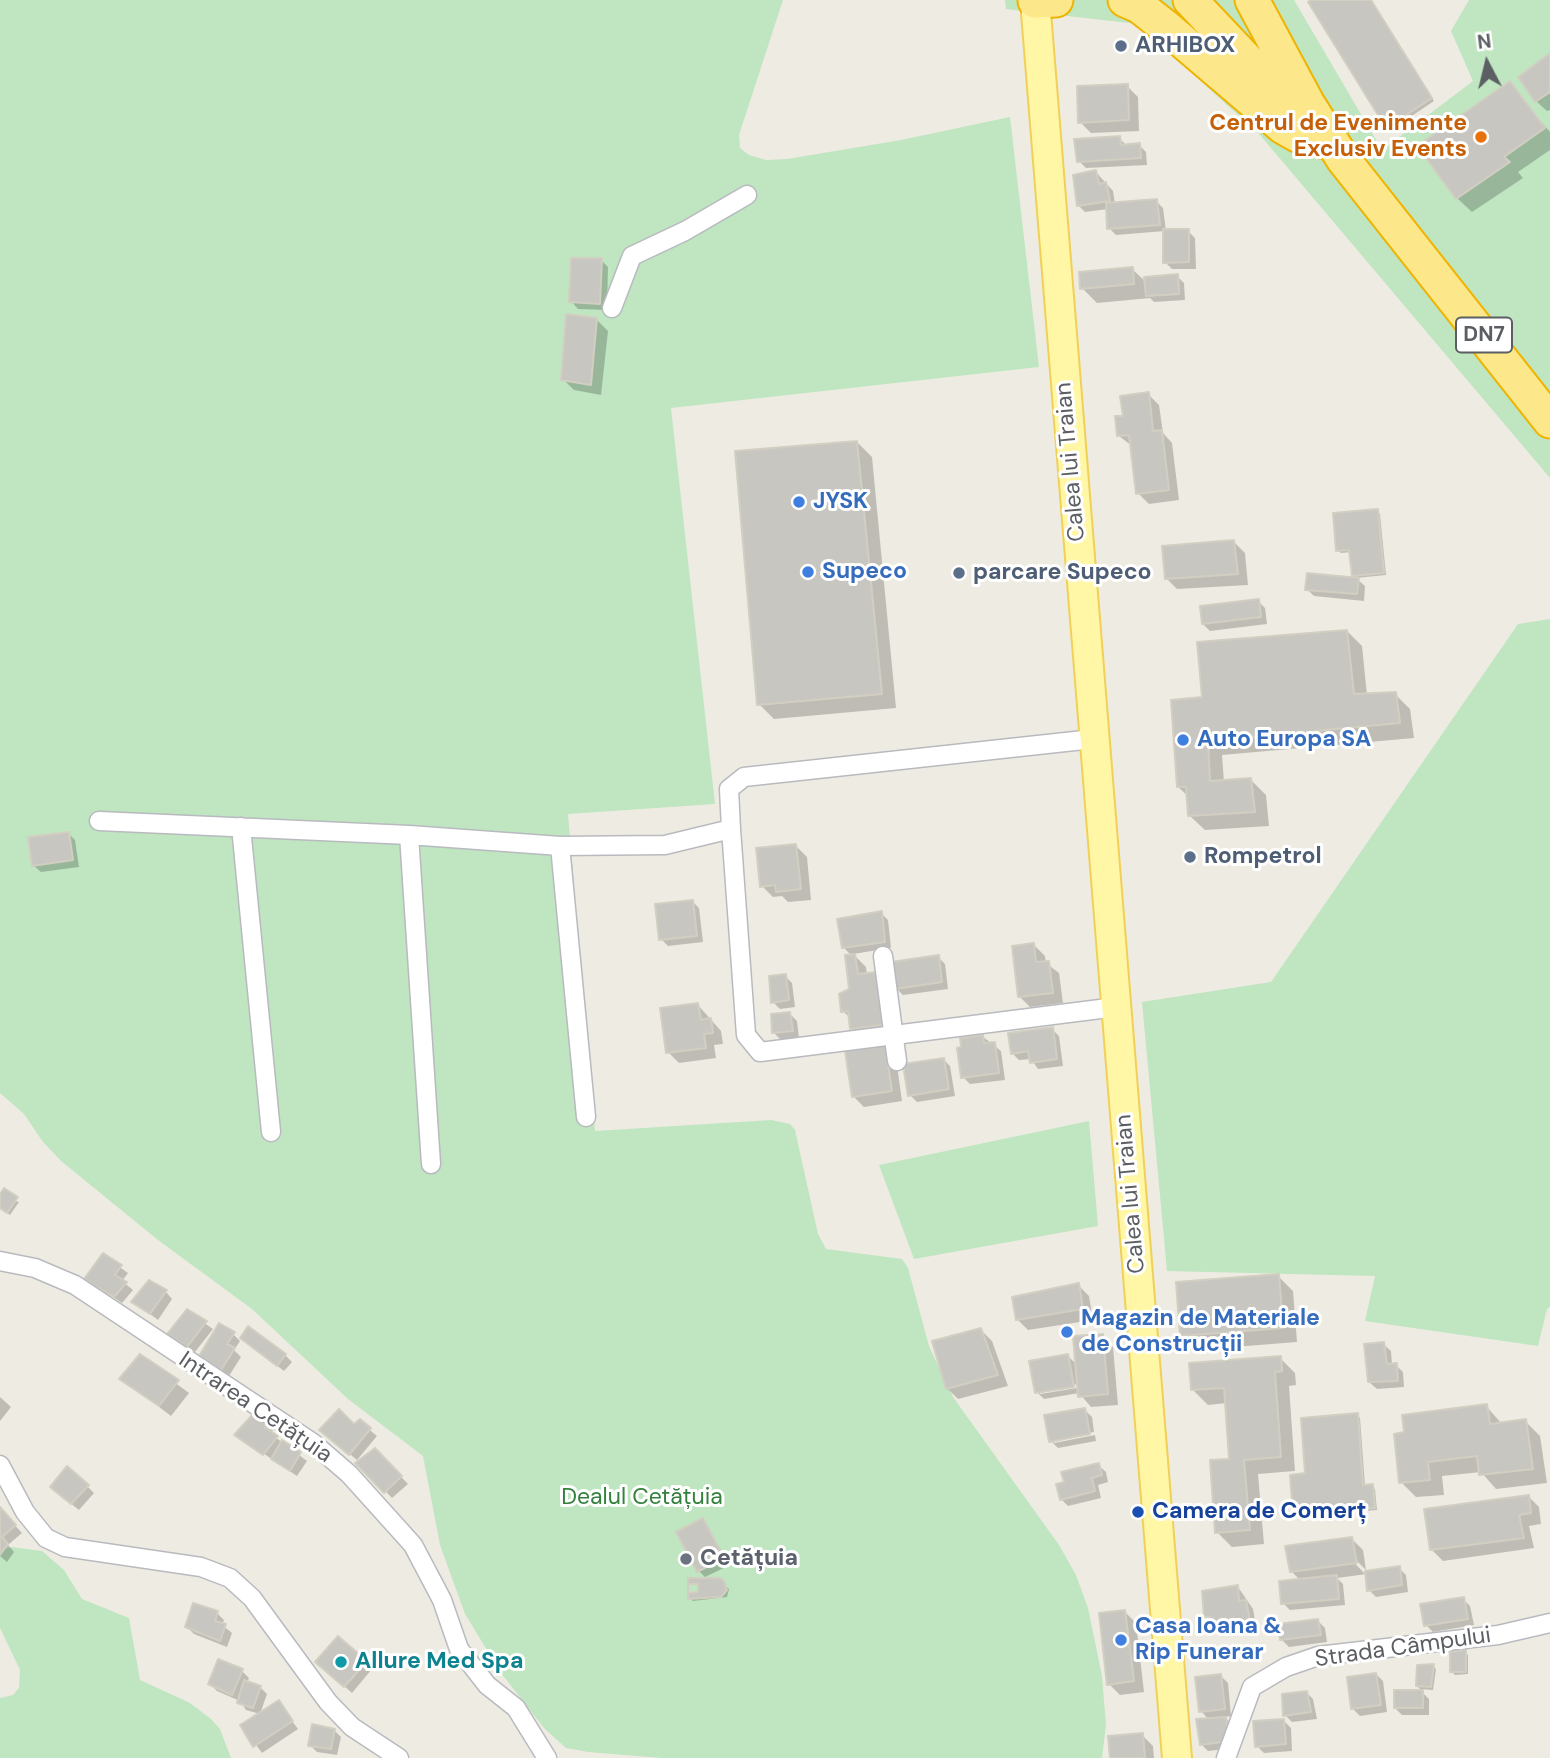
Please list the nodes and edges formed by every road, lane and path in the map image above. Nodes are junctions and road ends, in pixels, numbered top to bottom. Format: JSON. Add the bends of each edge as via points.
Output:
{"nodes":[{"id":1,"x":1042,"y":0,"type":"edge"},
{"id":2,"x":1125,"y":0,"type":"edge"},
{"id":3,"x":1190,"y":0,"type":"edge"},
{"id":4,"x":1252,"y":0,"type":"edge"},
{"id":5,"x":1333,"y":150,"type":"junction"},
{"id":6,"x":747,"y":195,"type":"dead end"},
{"id":7,"x":612,"y":308,"type":"dead end"},
{"id":8,"x":1550,"y":421,"type":"edge"},
{"id":9,"x":1093,"y":739,"type":"junction"},
{"id":10,"x":99,"y":821,"type":"dead end"},
{"id":11,"x":242,"y":827,"type":"junction"},
{"id":12,"x":732,"y":829,"type":"junction"},
{"id":13,"x":409,"y":835,"type":"junction"},
{"id":14,"x":561,"y":846,"type":"junction"},
{"id":15,"x":883,"y":956,"type":"dead end"},
{"id":16,"x":1116,"y":1007,"type":"junction"},
{"id":17,"x":894,"y":1034,"type":"junction"},
{"id":18,"x":897,"y":1060,"type":"dead end"},
{"id":19,"x":586,"y":1117,"type":"dead end"},
{"id":20,"x":271,"y":1132,"type":"dead end"},
{"id":21,"x":430,"y":1164,"type":"dead end"},
{"id":22,"x":0,"y":1261,"type":"edge"},
{"id":23,"x":0,"y":1465,"type":"edge"},
{"id":24,"x":1550,"y":1623,"type":"edge"},
{"id":25,"x":399,"y":1758,"type":"edge"},
{"id":26,"x":547,"y":1758,"type":"edge"},
{"id":27,"x":1177,"y":1758,"type":"edge"},
{"id":28,"x":1226,"y":1758,"type":"edge"}],
"edges":[{"from":1,"to":9,"type":"main road","name":"Calea lui Traian"},
{"from":2,"to":5,"type":"highway","via":[[1167,28],[1283,127]]},
{"from":3,"to":5,"type":"highway","number":"DN7"},
{"from":4,"to":5,"type":"highway","number":"DN7"},
{"from":5,"to":8,"type":"highway","number":"DN7"},
{"from":6,"to":7,"type":"street","via":[[632,256]]},
{"from":9,"to":12,"type":"street","via":[[744,777],[729,789]]},
{"from":9,"to":16,"type":"main road","name":"Calea lui Traian"},
{"from":10,"to":11,"type":"street"},
{"from":11,"to":13,"type":"street"},
{"from":11,"to":20,"type":"street"},
{"from":12,"to":14,"type":"street","via":[[665,845]]},
{"from":12,"to":17,"type":"street","via":[[746,1035],[752,1045],[770,1053]]},
{"from":13,"to":14,"type":"street"},
{"from":13,"to":21,"type":"street"},
{"from":14,"to":19,"type":"street"},
{"from":15,"to":17,"type":"street"},
{"from":16,"to":17,"type":"street"},
{"from":16,"to":27,"type":"main road","name":"Calea lui Traian"},
{"from":17,"to":18,"type":"street"},
{"from":22,"to":26,"type":"street","name":"Intrarea Cetățuia","via":[[35,1268],[75,1285],[313,1443],[349,1474],[413,1545],[442,1600],[459,1649],[487,1685],[516,1708]]},
{"from":23,"to":25,"type":"street","via":[[25,1512],[46,1538],[65,1547],[201,1567],[230,1578],[252,1598],[328,1702],[352,1727]]},
{"from":24,"to":28,"type":"street","name":"Strada Câmpului","via":[[1498,1635],[1318,1656],[1286,1667],[1252,1687]]}]}
